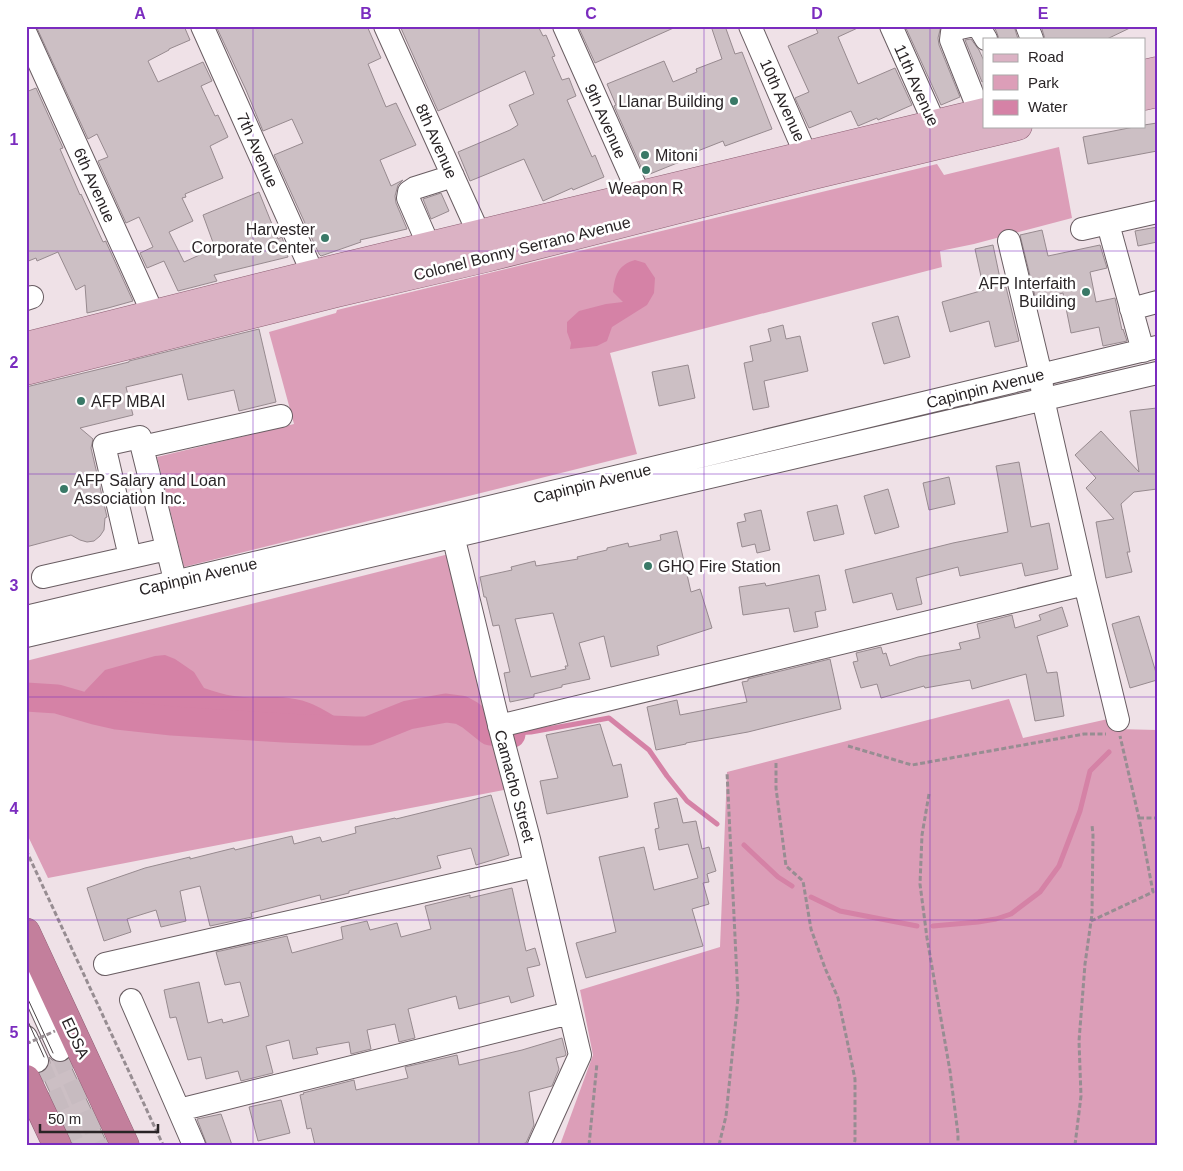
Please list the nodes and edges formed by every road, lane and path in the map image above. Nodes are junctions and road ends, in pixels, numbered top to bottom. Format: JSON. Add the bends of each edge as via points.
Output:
{"nodes":[{"id":1,"x":202,"y":26,"type":"edge"},
{"id":2,"x":385,"y":26,"type":"edge"},
{"id":3,"x":564,"y":26,"type":"edge"},
{"id":4,"x":750,"y":26,"type":"edge"},
{"id":5,"x":891,"y":26,"type":"edge"},
{"id":6,"x":969,"y":26,"type":"edge"},
{"id":7,"x":974,"y":26,"type":"edge"},
{"id":8,"x":1027,"y":26,"type":"edge"},
{"id":9,"x":26,"y":34,"type":"edge"},
{"id":10,"x":985,"y":38,"type":"edge"},
{"id":11,"x":1032,"y":38,"type":"edge"},
{"id":12,"x":982,"y":113,"type":"edge"},
{"id":13,"x":998,"y":128,"type":"edge"},
{"id":14,"x":939,"y":134,"type":"junction"},
{"id":15,"x":810,"y":165,"type":"junction"},
{"id":16,"x":453,"y":176,"type":"junction"},
{"id":17,"x":645,"y":206,"type":"junction"},
{"id":18,"x":1157,"y":212,"type":"edge"},
{"id":19,"x":1108,"y":224,"type":"junction"},
{"id":20,"x":1082,"y":229,"type":"dead end"},
{"id":21,"x":1009,"y":242,"type":"dead end"},
{"id":22,"x":429,"y":246,"type":"junction"},
{"id":23,"x":482,"y":246,"type":"junction"},
{"id":24,"x":313,"y":274,"type":"junction"},
{"id":25,"x":1157,"y":302,"type":"edge"},
{"id":26,"x":1131,"y":309,"type":"junction"},
{"id":27,"x":158,"y":325,"type":"junction"},
{"id":28,"x":26,"y":346,"type":"edge"},
{"id":29,"x":1150,"y":349,"type":"edge"},
{"id":30,"x":26,"y":371,"type":"edge"},
{"id":31,"x":1157,"y":373,"type":"edge"},
{"id":32,"x":1041,"y":374,"type":"junction"},
{"id":33,"x":1043,"y":399,"type":"junction"},
{"id":34,"x":281,"y":416,"type":"dead end"},
{"id":35,"x":142,"y":447,"type":"junction"},
{"id":36,"x":450,"y":527,"type":"junction"},
{"id":37,"x":167,"y":549,"type":"junction"},
{"id":38,"x":130,"y":557,"type":"junction"},
{"id":39,"x":43,"y":578,"type":"dead end"},
{"id":40,"x":1085,"y":584,"type":"junction"},
{"id":41,"x":178,"y":591,"type":"junction"},
{"id":42,"x":26,"y":617,"type":"edge"},
{"id":43,"x":26,"y":636,"type":"edge"},
{"id":44,"x":1116,"y":729,"type":"junction"},
{"id":45,"x":501,"y":731,"type":"junction"},
{"id":46,"x":848,"y":746,"type":"dead end"},
{"id":47,"x":776,"y":763,"type":"dead end"},
{"id":48,"x":727,"y":772,"type":"dead end"},
{"id":49,"x":929,"y":794,"type":"dead end"},
{"id":50,"x":1139,"y":818,"type":"junction"},
{"id":51,"x":1157,"y":818,"type":"edge"},
{"id":52,"x":1092,"y":824,"type":"dead end"},
{"id":53,"x":26,"y":850,"type":"edge"},
{"id":54,"x":535,"y":866,"type":"junction"},
{"id":55,"x":1091,"y":921,"type":"junction"},
{"id":56,"x":26,"y":932,"type":"edge"},
{"id":57,"x":105,"y":964,"type":"dead end"},
{"id":58,"x":26,"y":975,"type":"edge"},
{"id":59,"x":131,"y":1000,"type":"dead end"},
{"id":60,"x":570,"y":1013,"type":"junction"},
{"id":61,"x":26,"y":1038,"type":"edge"},
{"id":62,"x":58,"y":1040,"type":"joint"},
{"id":63,"x":589,"y":1057,"type":"junction"},
{"id":64,"x":30,"y":1061,"type":"edge"},
{"id":65,"x":179,"y":1110,"type":"junction"},
{"id":66,"x":56,"y":1145,"type":"edge"},
{"id":67,"x":125,"y":1145,"type":"edge"},
{"id":68,"x":163,"y":1145,"type":"edge"},
{"id":69,"x":194,"y":1145,"type":"edge"},
{"id":70,"x":539,"y":1145,"type":"edge"},
{"id":71,"x":590,"y":1145,"type":"edge"},
{"id":72,"x":719,"y":1145,"type":"edge"},
{"id":73,"x":854,"y":1145,"type":"edge"},
{"id":74,"x":958,"y":1145,"type":"edge"},
{"id":75,"x":1075,"y":1145,"type":"edge"}],
"edges":[{"from":1,"to":24,"type":"street","name":"7th Avenue"},
{"from":2,"to":16,"type":"street","name":"8th Avenue"},
{"from":3,"to":17,"type":"street","name":"9th Avenue"},
{"from":4,"to":15,"type":"street","name":"10th Avenue"},
{"from":5,"to":14,"type":"street","name":"11th Avenue"},
{"from":6,"to":12,"type":"street","via":[[952,32],[951,40]]},
{"from":7,"to":10,"type":"street"},
{"from":8,"to":11,"type":"street"},
{"from":9,"to":27,"type":"street","name":"6th Avenue"},
{"from":12,"to":14,"type":"main road","name":"Colonel Bonny Serrano Avenue"},
{"from":13,"to":14,"type":"main road","name":"Colonel Bonny Serrano Avenue"},
{"from":14,"to":15,"type":"main road","name":"Colonel Bonny Serrano Avenue"},
{"from":15,"to":17,"type":"main road","name":"Colonel Bonny Serrano Avenue"},
{"from":16,"to":22,"type":"street","via":[[409,192],[408,198]]},
{"from":16,"to":23,"type":"street","name":"8th Avenue"},
{"from":17,"to":23,"type":"main road","name":"Colonel Bonny Serrano Avenue"},
{"from":18,"to":19,"type":"street"},
{"from":19,"to":20,"type":"street"},
{"from":19,"to":26,"type":"street"},
{"from":21,"to":32,"type":"street"},
{"from":22,"to":23,"type":"main road","name":"Colonel Bonny Serrano Avenue"},
{"from":22,"to":24,"type":"main road","name":"Colonel Bonny Serrano Avenue"},
{"from":23,"to":27,"type":"main road","name":"Colonel Bonny Serrano Avenue","via":[[337,293]]},
{"from":24,"to":27,"type":"main road","name":"Colonel Bonny Serrano Avenue"},
{"from":25,"to":26,"type":"street"},
{"from":26,"to":29,"type":"street"},
{"from":27,"to":28,"type":"main road","name":"Colonel Bonny Serrano Avenue"},
{"from":27,"to":30,"type":"main road","name":"Colonel Bonny Serrano Avenue"},
{"from":29,"to":32,"type":"street","name":"Capinpin Avenue"},
{"from":31,"to":33,"type":"street","name":"Capinpin Avenue"},
{"from":32,"to":33,"type":"street"},
{"from":32,"to":36,"type":"street","name":"Capinpin Avenue"},
{"from":33,"to":36,"type":"street","name":"Capinpin Avenue"},
{"from":33,"to":40,"type":"street"},
{"from":34,"to":35,"type":"street"},
{"from":35,"to":37,"type":"street"},
{"from":35,"to":38,"type":"street","via":[[140,437],[104,445]]},
{"from":36,"to":41,"type":"street","name":"Capinpin Avenue"},
{"from":36,"to":45,"type":"street","name":"Camacho Street"},
{"from":37,"to":38,"type":"street"},
{"from":37,"to":41,"type":"street"},
{"from":38,"to":39,"type":"street"},
{"from":40,"to":44,"type":"street"},
{"from":40,"to":45,"type":"street"},
{"from":41,"to":42,"type":"street","name":"Capinpin Avenue"},
{"from":41,"to":43,"type":"street","name":"Capinpin Avenue"},
{"from":44,"to":46,"type":"path","via":[[912,765]]},
{"from":44,"to":50,"type":"path"},
{"from":45,"to":54,"type":"street","name":"Camacho Street"},
{"from":47,"to":73,"type":"path","via":[[786,866],[803,881],[811,929],[838,998],[849,1048],[855,1079]]},
{"from":48,"to":72,"type":"path","via":[[738,998],[726,1116]]},
{"from":49,"to":74,"type":"path","via":[[922,835],[920,884],[950,1071]]},
{"from":50,"to":51,"type":"path"},
{"from":50,"to":55,"type":"path","via":[[1152,892]]},
{"from":52,"to":55,"type":"path"},
{"from":53,"to":68,"type":"path"},
{"from":54,"to":57,"type":"street"},
{"from":54,"to":60,"type":"street","name":"Camacho Street"},
{"from":55,"to":75,"type":"path","via":[[1079,1041],[1081,1096]]},
{"from":56,"to":67,"type":"highway","name":"EDSA"},
{"from":58,"to":62,"type":"street"},
{"from":59,"to":65,"type":"street"},
{"from":60,"to":63,"type":"street","name":"Camacho Street"},
{"from":60,"to":65,"type":"street"},
{"from":61,"to":64,"type":"street"},
{"from":62,"to":64,"type":"path","bridge":true},
{"from":63,"to":70,"type":"street"},
{"from":63,"to":71,"type":"path"},
{"from":64,"to":66,"type":"highway"},
{"from":65,"to":69,"type":"street"}]}
